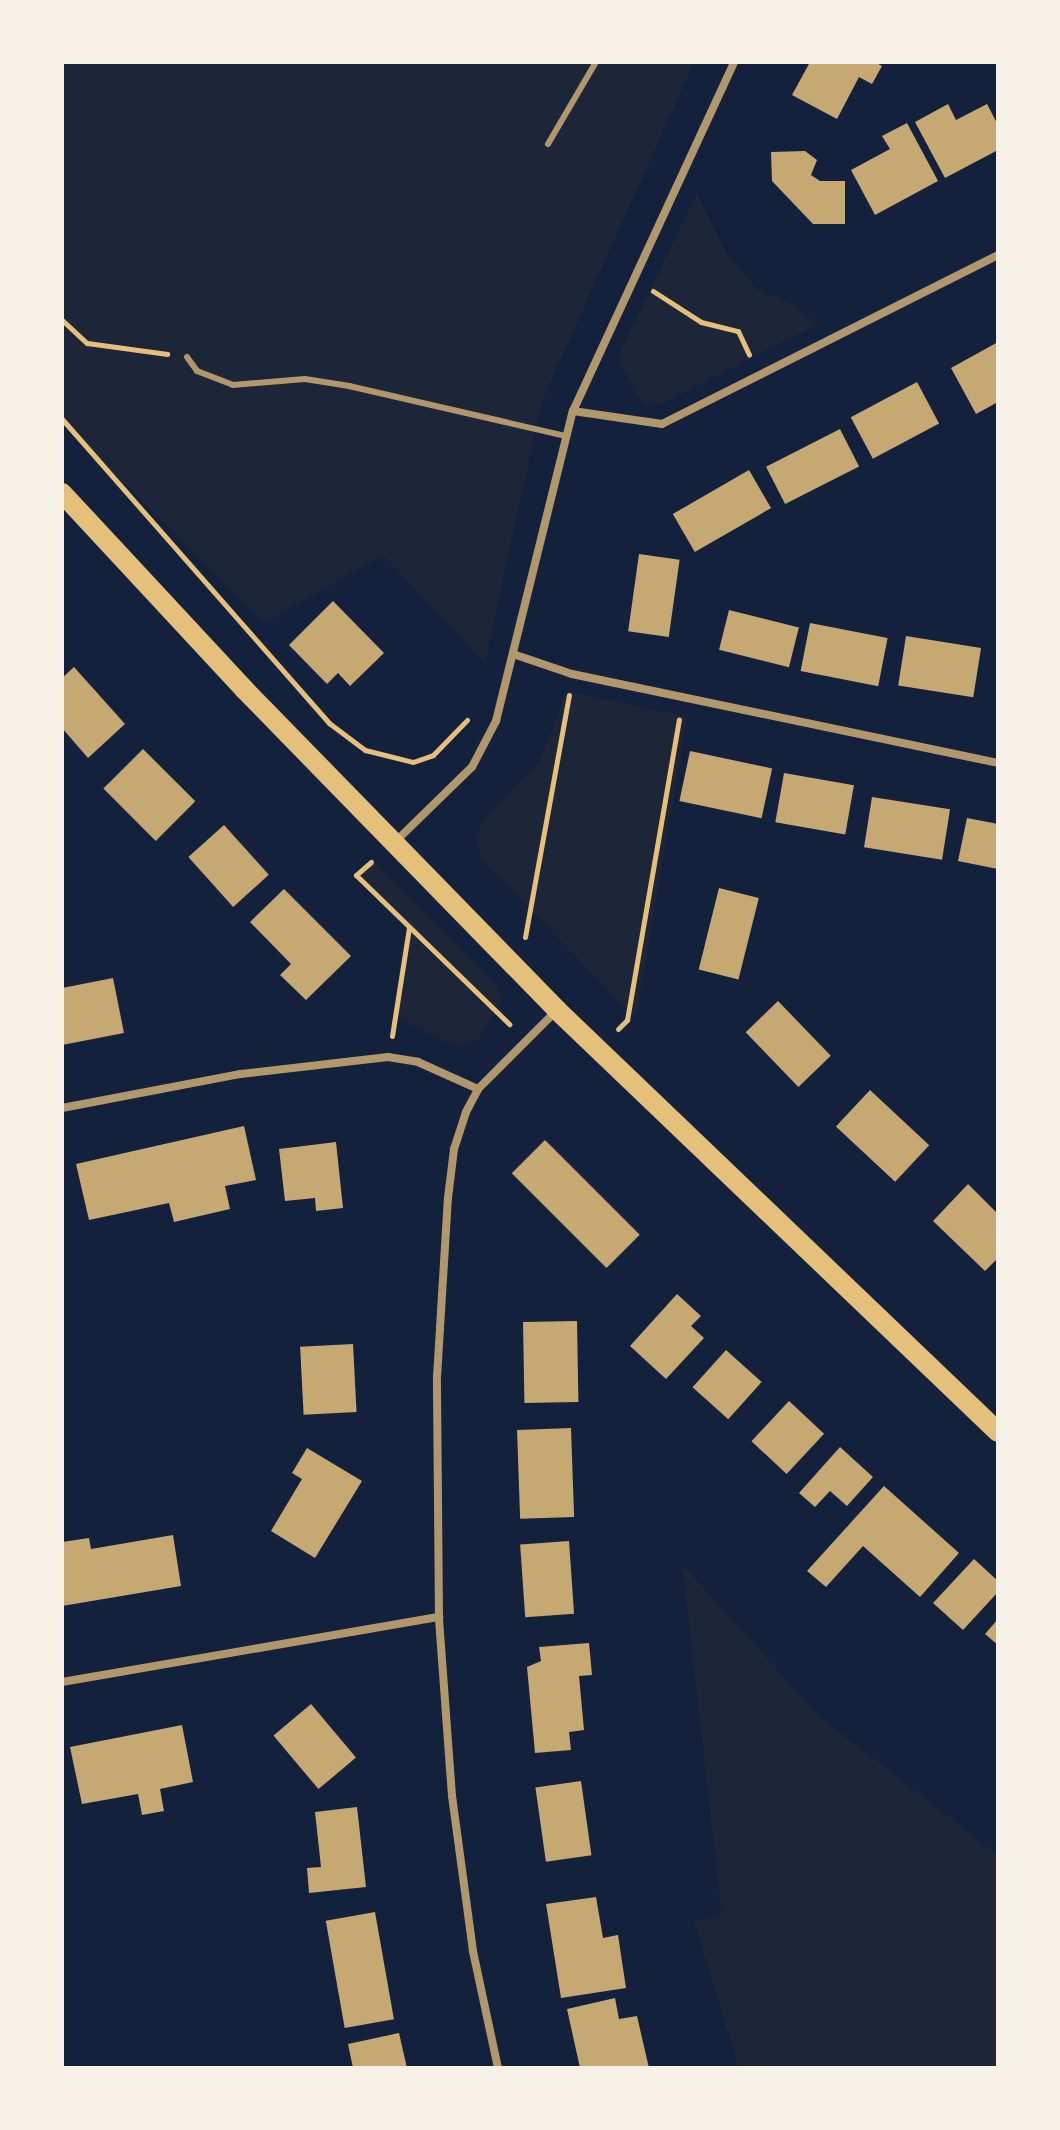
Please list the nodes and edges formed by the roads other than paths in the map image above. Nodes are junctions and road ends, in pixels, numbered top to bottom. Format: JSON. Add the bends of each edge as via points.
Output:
{"nodes":[{"id":1,"x":596,"y":62,"type":"edge"},
{"id":2,"x":734,"y":62,"type":"edge"},
{"id":3,"x":548,"y":144,"type":"dead end"},
{"id":4,"x":998,"y":255,"type":"edge"},
{"id":5,"x":187,"y":357,"type":"road end"},
{"id":6,"x":573,"y":411,"type":"junction"},
{"id":7,"x":566,"y":436,"type":"junction"},
{"id":8,"x":62,"y":493,"type":"edge"},
{"id":9,"x":516,"y":655,"type":"junction"},
{"id":10,"x":998,"y":763,"type":"edge"},
{"id":11,"x":393,"y":843,"type":"junction"},
{"id":12,"x":557,"y":1010,"type":"junction"},
{"id":13,"x":478,"y":1089,"type":"junction"},
{"id":14,"x":62,"y":1108,"type":"edge"},
{"id":15,"x":998,"y":1432,"type":"edge"},
{"id":16,"x":439,"y":1617,"type":"junction"},
{"id":17,"x":62,"y":1682,"type":"edge"},
{"id":18,"x":498,"y":2068,"type":"edge"}],
"edges":[{"from":1,"to":3,"type":"lane"},
{"from":2,"to":6,"type":"street"},
{"from":4,"to":6,"type":"street","via":[[662,424]]},
{"from":5,"to":7,"type":"lane","via":[[197,371],[233,385],[305,379],[334,383]]},
{"from":6,"to":7,"type":"street"},
{"from":7,"to":9,"type":"street"},
{"from":8,"to":11,"type":"main road"},
{"from":9,"to":10,"type":"street","via":[[572,674]]},
{"from":9,"to":11,"type":"street","via":[[496,721],[472,767]]},
{"from":11,"to":12,"type":"main road"},
{"from":12,"to":13,"type":"street"},
{"from":12,"to":15,"type":"main road"},
{"from":13,"to":14,"type":"street","via":[[418,1062],[388,1057],[241,1074]]},
{"from":13,"to":16,"type":"street","via":[[454,1149],[448,1198],[437,1377]]},
{"from":16,"to":17,"type":"street"},
{"from":16,"to":18,"type":"street","via":[[454,1811],[473,1951]]}]}
